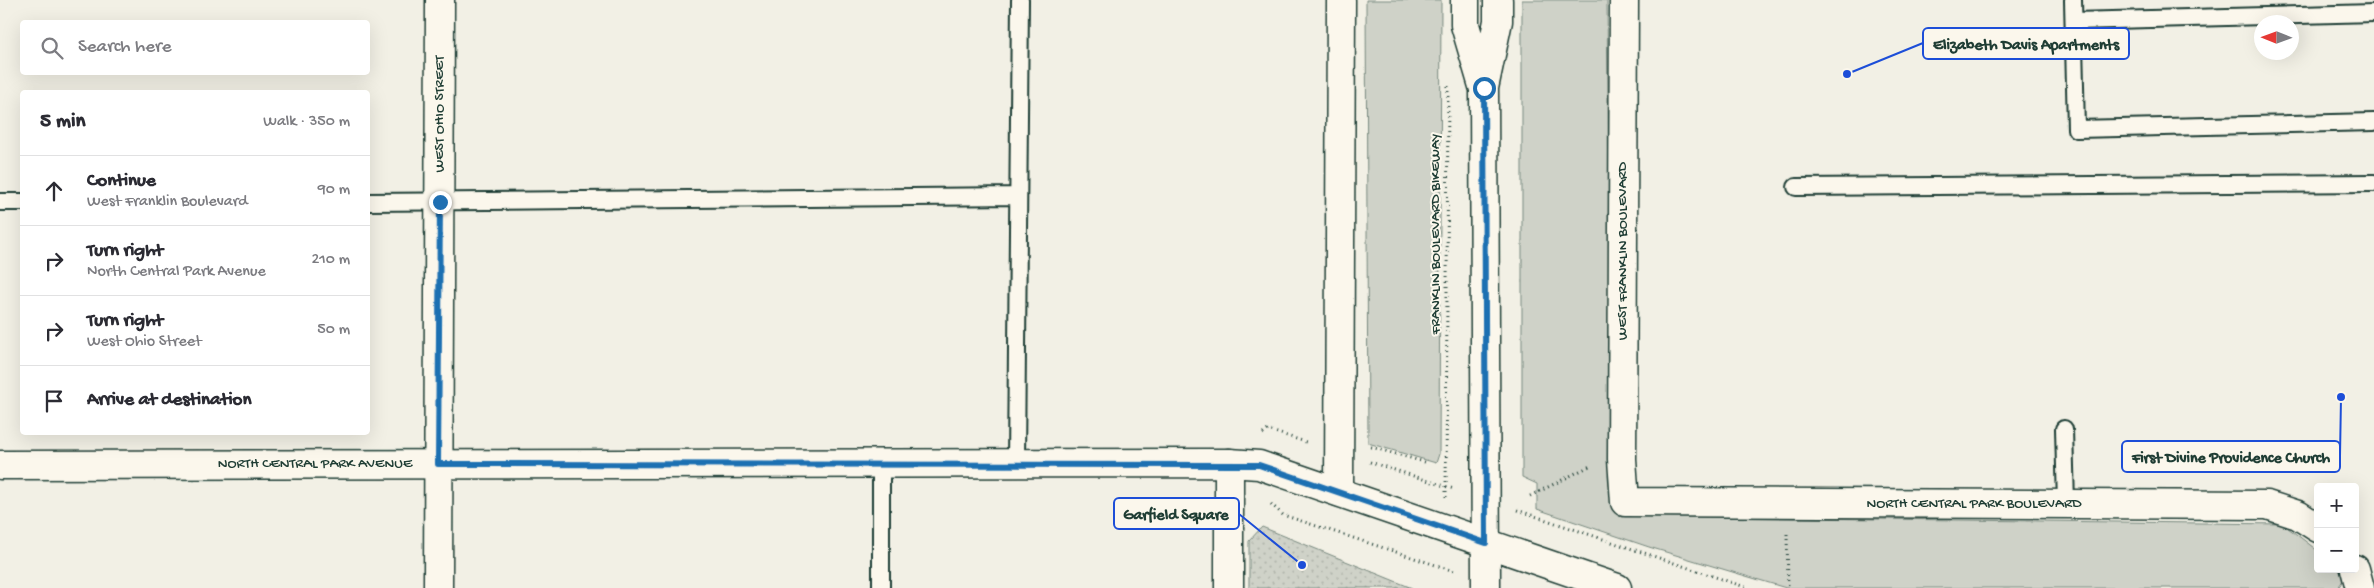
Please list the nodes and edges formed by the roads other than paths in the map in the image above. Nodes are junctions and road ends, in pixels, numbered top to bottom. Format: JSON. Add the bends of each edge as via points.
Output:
{"nodes":[{"id":1,"x":440,"y":0,"type":"edge"},
{"id":2,"x":1020,"y":0,"type":"edge"},
{"id":3,"x":1342,"y":0,"type":"edge"},
{"id":4,"x":1466,"y":0,"type":"edge"},
{"id":5,"x":1498,"y":0,"type":"edge"},
{"id":6,"x":1624,"y":0,"type":"edge"},
{"id":7,"x":2073,"y":0,"type":"edge"},
{"id":8,"x":2374,"y":13,"type":"edge"},
{"id":9,"x":2074,"y":21,"type":"junction"},
{"id":10,"x":1484,"y":88,"type":"junction"},
{"id":11,"x":2374,"y":122,"type":"edge"},
{"id":12,"x":2374,"y":183,"type":"edge"},
{"id":13,"x":1796,"y":187,"type":"dead end"},
{"id":14,"x":1018,"y":196,"type":"junction"},
{"id":15,"x":0,"y":202,"type":"edge"},
{"id":16,"x":20,"y":202,"type":"edge"},
{"id":17,"x":370,"y":202,"type":"edge"},
{"id":18,"x":440,"y":202,"type":"junction"},
{"id":19,"x":2064,"y":429,"type":"dead end"},
{"id":20,"x":1229,"y":463,"type":"junction"},
{"id":21,"x":438,"y":464,"type":"junction"},
{"id":22,"x":881,"y":464,"type":"junction"},
{"id":23,"x":1016,"y":464,"type":"junction"},
{"id":24,"x":0,"y":465,"type":"edge"},
{"id":25,"x":1339,"y":492,"type":"junction"},
{"id":26,"x":1625,"y":502,"type":"joint"},
{"id":27,"x":2066,"y":504,"type":"junction"},
{"id":28,"x":2314,"y":525,"type":"edge"},
{"id":29,"x":1486,"y":543,"type":"junction"},
{"id":30,"x":2356,"y":573,"type":"edge"},
{"id":31,"x":438,"y":588,"type":"edge"},
{"id":32,"x":881,"y":588,"type":"edge"},
{"id":33,"x":1229,"y":588,"type":"edge"},
{"id":34,"x":1486,"y":588,"type":"edge"},
{"id":35,"x":1617,"y":588,"type":"edge"},
{"id":36,"x":2360,"y":588,"type":"edge"}],
"edges":[{"from":1,"to":18,"type":"street","name":"WEST OHIO STREET"},
{"from":2,"to":14,"type":"lane"},
{"from":3,"to":25,"type":"street"},
{"from":4,"to":10,"type":"street","via":[[1465,25]]},
{"from":5,"to":10,"type":"street","via":[[1498,21]]},
{"from":6,"to":26,"type":"street","name":"WEST FRANKLIN BOULEVARD","via":[[1622,459]]},
{"from":7,"to":9,"type":"lane"},
{"from":8,"to":9,"type":"lane"},
{"from":9,"to":11,"type":"lane","via":[[2076,129]]},
{"from":10,"to":29,"type":"street"},
{"from":12,"to":13,"type":"lane"},
{"from":14,"to":18,"type":"lane"},
{"from":14,"to":23,"type":"lane"},
{"from":15,"to":16,"type":"lane"},
{"from":17,"to":18,"type":"lane"},
{"from":18,"to":21,"type":"street","name":"WEST OHIO STREET"},
{"from":19,"to":27,"type":"lane"},
{"from":20,"to":23,"type":"street","name":"NORTH CENTRAL PARK AVENUE"},
{"from":20,"to":25,"type":"street","name":"NORTH CENTRAL PARK AVENUE","via":[[1259,465]]},
{"from":20,"to":33,"type":"street"},
{"from":21,"to":22,"type":"street","name":"NORTH CENTRAL PARK AVENUE"},
{"from":21,"to":24,"type":"street","name":"NORTH CENTRAL PARK AVENUE"},
{"from":21,"to":31,"type":"street","name":"WEST OHIO STREET"},
{"from":22,"to":23,"type":"street","name":"NORTH CENTRAL PARK AVENUE"},
{"from":22,"to":32,"type":"lane"},
{"from":25,"to":29,"type":"street","name":"NORTH CENTRAL PARK AVENUE"},
{"from":26,"to":27,"type":"street","name":"NORTH CENTRAL PARK BOULEVARD"},
{"from":27,"to":28,"type":"street","name":"NORTH CENTRAL PARK BOULEVARD","via":[[2266,506],[2298,515]]},
{"from":29,"to":34,"type":"street"},
{"from":29,"to":35,"type":"street"},
{"from":30,"to":36,"type":"street"}]}
